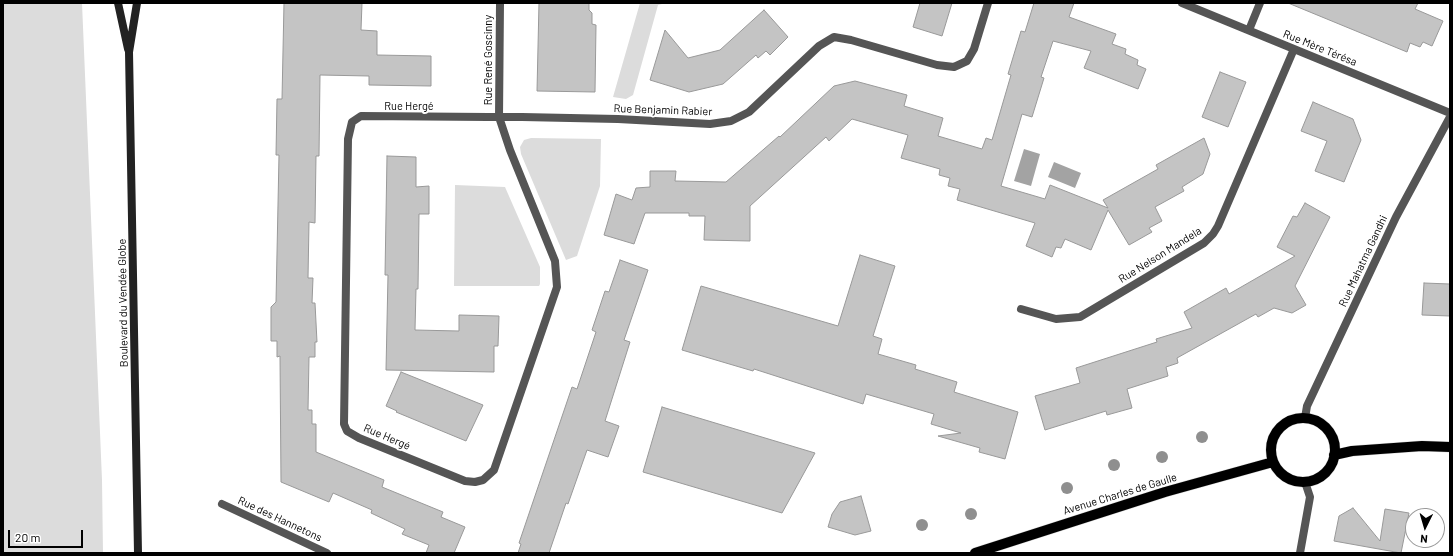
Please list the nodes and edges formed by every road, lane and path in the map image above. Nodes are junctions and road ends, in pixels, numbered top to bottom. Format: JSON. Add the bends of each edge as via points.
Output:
{"nodes":[{"id":1,"x":118,"y":3,"type":"edge"},
{"id":2,"x":137,"y":3,"type":"edge"},
{"id":3,"x":500,"y":3,"type":"edge"},
{"id":4,"x":988,"y":3,"type":"edge"},
{"id":5,"x":1182,"y":3,"type":"edge"},
{"id":6,"x":1260,"y":3,"type":"edge"},
{"id":7,"x":1249,"y":30,"type":"junction"},
{"id":8,"x":1294,"y":49,"type":"junction"},
{"id":9,"x":129,"y":52,"type":"junction"},
{"id":10,"x":1450,"y":112,"type":"edge"},
{"id":11,"x":499,"y":117,"type":"junction"},
{"id":12,"x":1450,"y":118,"type":"edge"},
{"id":13,"x":1021,"y":309,"type":"dead end"},
{"id":14,"x":1305,"y":418,"type":"junction"},
{"id":15,"x":1450,"y":447,"type":"edge"},
{"id":16,"x":1334,"y":455,"type":"junction"},
{"id":17,"x":1273,"y":462,"type":"junction"},
{"id":18,"x":1305,"y":482,"type":"junction"},
{"id":19,"x":222,"y":504,"type":"dead end"},
{"id":20,"x":138,"y":553,"type":"edge"},
{"id":21,"x":327,"y":553,"type":"edge"},
{"id":22,"x":975,"y":553,"type":"edge"},
{"id":23,"x":1300,"y":553,"type":"edge"}],
"edges":[{"from":1,"to":9,"type":"main road","name":"Boulevard du Vendée Globe"},
{"from":2,"to":9,"type":"main road","name":"Boulevard du Vendée Globe"},
{"from":3,"to":11,"type":"street","name":"Rue René Goscinny"},
{"from":4,"to":11,"type":"street","name":"Rue Benjamin Rabier","via":[[974,49],[967,61],[954,67],[937,65],[834,37],[819,46],[749,112],[731,121],[710,124]]},
{"from":5,"to":7,"type":"street","name":"Rue Mère Térésa"},
{"from":6,"to":7,"type":"street"},
{"from":7,"to":8,"type":"street","name":"Rue Mère Térésa"},
{"from":8,"to":10,"type":"street","name":"Rue Mère Térésa"},
{"from":8,"to":13,"type":"street","name":"Rue Nelson Mandela","via":[[1218,226],[1204,243],[1080,317],[1056,319]]},
{"from":9,"to":20,"type":"main road","name":"Boulevard du Vendée Globe"},
{"from":11,"to":11,"type":"street","name":"Rue Hergé","via":[[555,262],[557,287],[494,470],[483,480],[475,482],[465,481],[359,438],[347,431],[344,424],[348,139],[352,122],[360,116]]},
{"from":12,"to":14,"type":"street","name":"Rue Mahatma Gandhi","via":[[1396,217],[1307,406]]},
{"from":14,"to":16,"type":"main road","via":[[1324,426],[1334,444]]},
{"from":14,"to":17,"type":"main road","via":[[1287,422],[1280,428],[1271,444]]},
{"from":15,"to":16,"type":"main road","via":[[1415,446]]},
{"from":16,"to":18,"type":"main road","via":[[1331,465],[1324,474]]},
{"from":17,"to":18,"type":"main road","via":[[1285,477]]},
{"from":17,"to":22,"type":"main road","name":"Avenue Charles de Gaulle","via":[[1165,492]]},
{"from":18,"to":23,"type":"street","via":[[1310,497]]},
{"from":19,"to":21,"type":"street","name":"Rue des Hannetons"}]}
